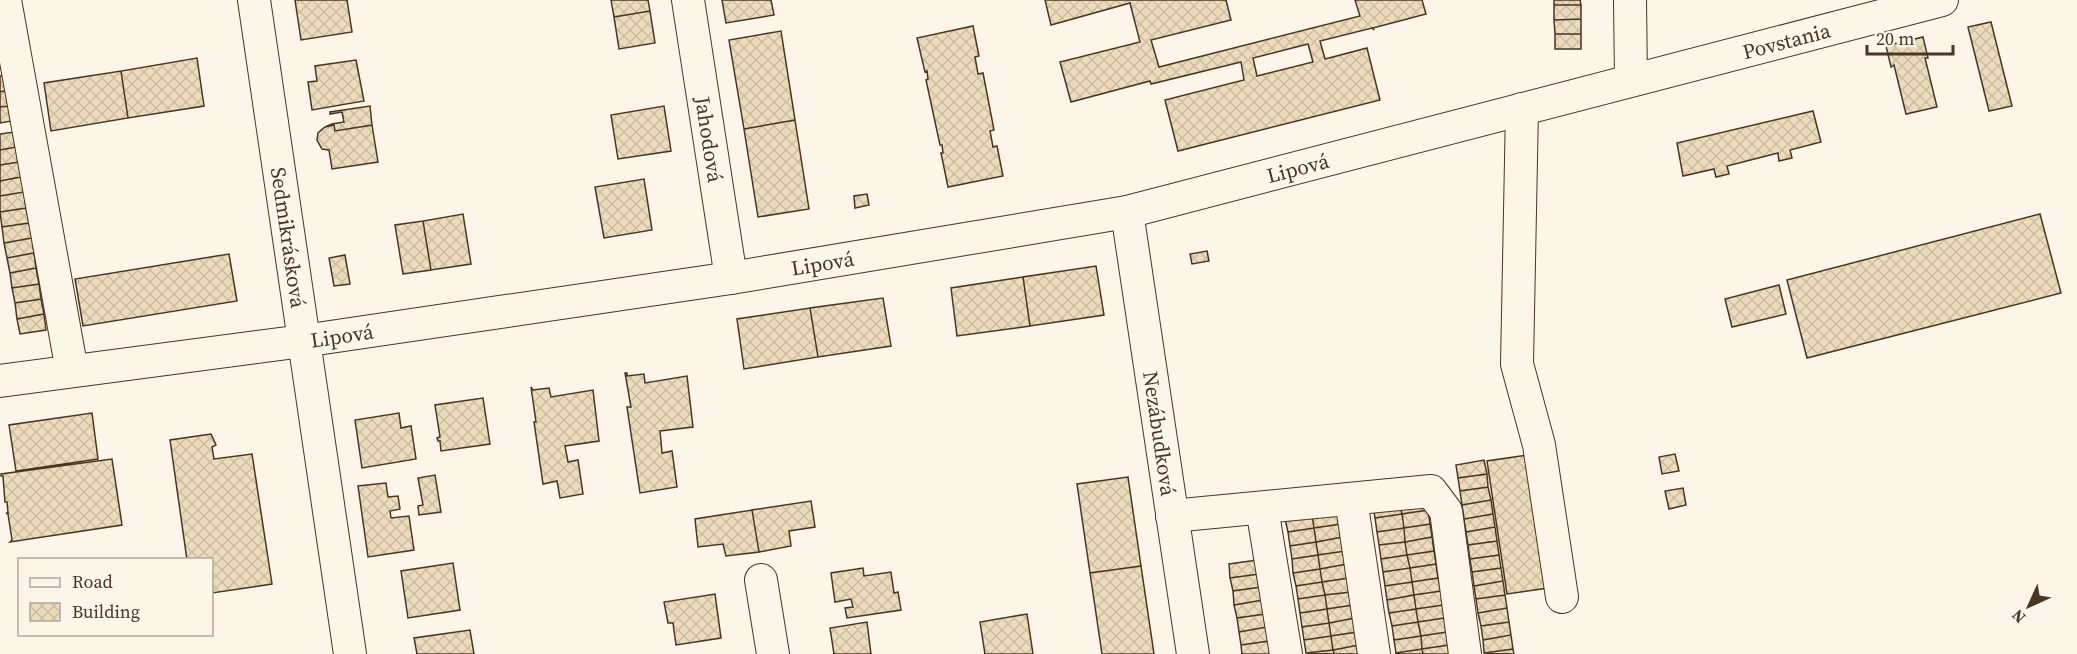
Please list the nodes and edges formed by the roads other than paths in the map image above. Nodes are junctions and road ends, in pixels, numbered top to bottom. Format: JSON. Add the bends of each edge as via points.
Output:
{"nodes":[{"id":1,"x":6,"y":0,"type":"edge"},
{"id":2,"x":254,"y":0,"type":"edge"},
{"id":3,"x":688,"y":0,"type":"edge"},
{"id":4,"x":1630,"y":0,"type":"edge"},
{"id":5,"x":1942,"y":0,"type":"edge"},
{"id":6,"x":1631,"y":81,"type":"junction"},
{"id":7,"x":1522,"y":109,"type":"junction"},
{"id":8,"x":1126,"y":212,"type":"junction"},
{"id":9,"x":731,"y":278,"type":"junction"},
{"id":10,"x":303,"y":341,"type":"junction"},
{"id":11,"x":72,"y":371,"type":"junction"},
{"id":12,"x":0,"y":381,"type":"edge"},
{"id":13,"x":1351,"y":499,"type":"junction"},
{"id":14,"x":1262,"y":507,"type":"junction"},
{"id":15,"x":1172,"y":516,"type":"junction"},
{"id":16,"x":761,"y":580,"type":"dead end"},
{"id":17,"x":1562,"y":597,"type":"dead end"},
{"id":18,"x":350,"y":654,"type":"edge"},
{"id":19,"x":773,"y":654,"type":"edge"},
{"id":20,"x":1193,"y":654,"type":"edge"},
{"id":21,"x":1286,"y":654,"type":"edge"},
{"id":22,"x":1374,"y":654,"type":"edge"},
{"id":23,"x":1465,"y":654,"type":"edge"}],
"edges":[{"from":1,"to":11,"type":"street"},
{"from":2,"to":10,"type":"street","name":"Sedmikrásková"},
{"from":3,"to":9,"type":"street","name":"Jahodová"},
{"from":4,"to":6,"type":"street"},
{"from":5,"to":6,"type":"street","name":"Povstania"},
{"from":6,"to":7,"type":"street","name":"Lipová"},
{"from":7,"to":8,"type":"street","name":"Lipová"},
{"from":7,"to":17,"type":"street","via":[[1517,364],[1539,445]]},
{"from":8,"to":9,"type":"street","name":"Lipová"},
{"from":8,"to":15,"type":"street","name":"Nezábudková"},
{"from":9,"to":10,"type":"street","name":"Lipová"},
{"from":10,"to":11,"type":"street","name":"Lipová"},
{"from":10,"to":18,"type":"street","name":"Sedmikrásková"},
{"from":11,"to":12,"type":"street","name":"Lipová"},
{"from":13,"to":14,"type":"street"},
{"from":13,"to":22,"type":"street"},
{"from":13,"to":23,"type":"street","via":[[1431,491],[1446,511]]},
{"from":14,"to":15,"type":"street"},
{"from":14,"to":21,"type":"street"},
{"from":15,"to":20,"type":"street","name":"Nezábudková"},
{"from":16,"to":19,"type":"street"}]}
